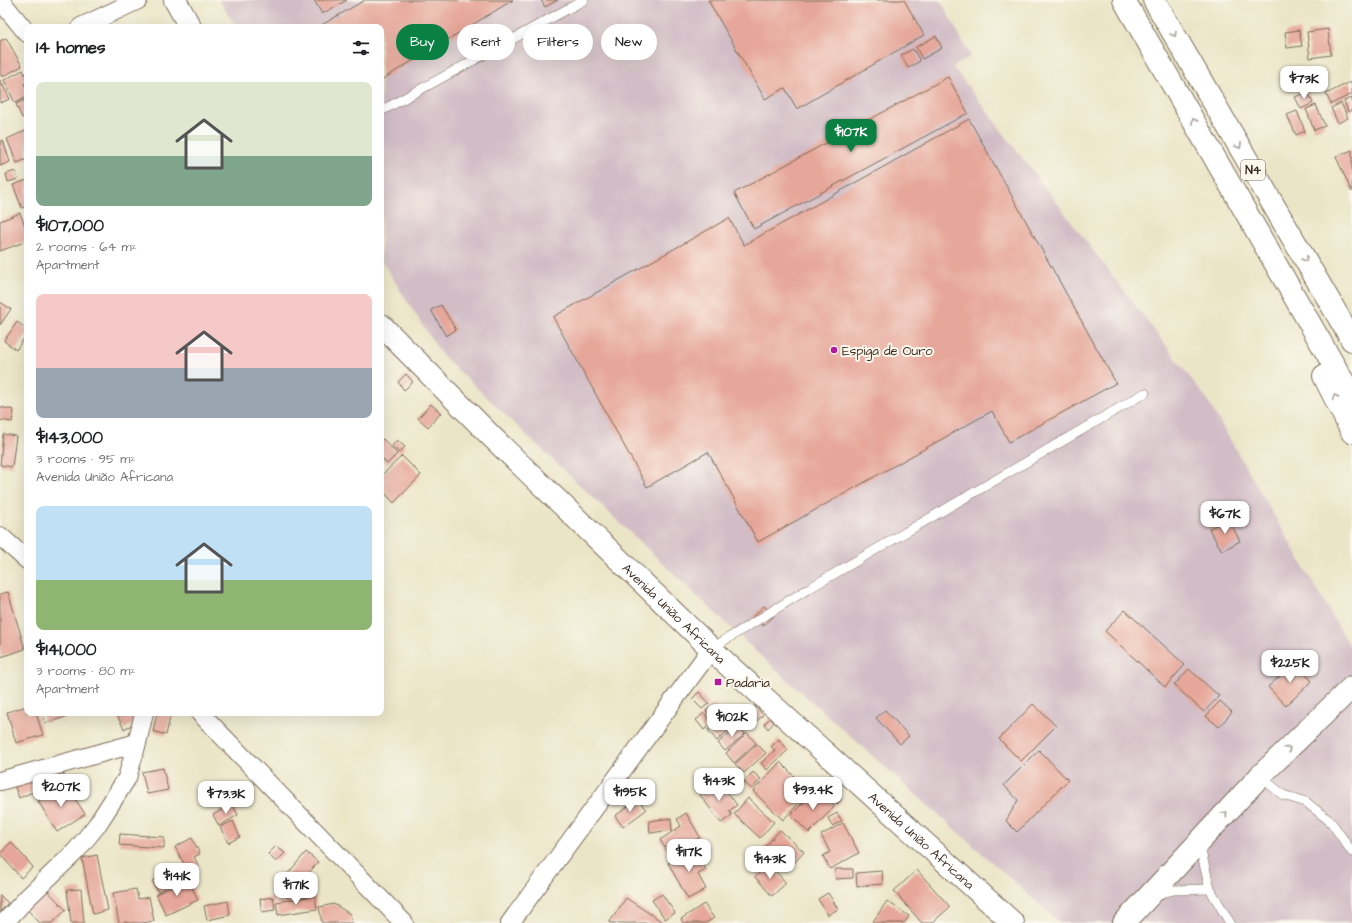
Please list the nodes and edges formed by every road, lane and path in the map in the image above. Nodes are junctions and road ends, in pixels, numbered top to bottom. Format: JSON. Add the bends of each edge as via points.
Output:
{"nodes":[{"id":1,"x":0,"y":0,"type":"edge"},
{"id":2,"x":138,"y":0,"type":"edge"},
{"id":3,"x":175,"y":0,"type":"edge"},
{"id":4,"x":584,"y":0,"type":"edge"},
{"id":5,"x":1124,"y":0,"type":"edge"},
{"id":6,"x":1154,"y":0,"type":"edge"},
{"id":7,"x":87,"y":24,"type":"edge"},
{"id":8,"x":188,"y":24,"type":"edge"},
{"id":9,"x":24,"y":29,"type":"edge"},
{"id":10,"x":384,"y":109,"type":"edge"},
{"id":11,"x":1227,"y":179,"type":"junction"},
{"id":12,"x":384,"y":332,"type":"edge"},
{"id":13,"x":1352,"y":340,"type":"edge"},
{"id":14,"x":1145,"y":393,"type":"dead end"},
{"id":15,"x":1352,"y":397,"type":"edge"},
{"id":16,"x":1352,"y":432,"type":"edge"},
{"id":17,"x":0,"y":536,"type":"edge"},
{"id":18,"x":24,"y":557,"type":"edge"},
{"id":19,"x":712,"y":648,"type":"junction"},
{"id":20,"x":1352,"y":687,"type":"edge"},
{"id":21,"x":143,"y":716,"type":"edge"},
{"id":22,"x":203,"y":716,"type":"edge"},
{"id":23,"x":138,"y":743,"type":"junction"},
{"id":24,"x":1260,"y":776,"type":"junction"},
{"id":25,"x":0,"y":781,"type":"edge"},
{"id":26,"x":1199,"y":843,"type":"junction"},
{"id":27,"x":1352,"y":852,"type":"edge"},
{"id":28,"x":1210,"y":889,"type":"junction"},
{"id":29,"x":1150,"y":896,"type":"junction"},
{"id":30,"x":514,"y":921,"type":"edge"},
{"id":31,"x":4,"y":923,"type":"edge"},
{"id":32,"x":404,"y":923,"type":"edge"},
{"id":33,"x":1013,"y":923,"type":"edge"},
{"id":34,"x":1124,"y":923,"type":"edge"},
{"id":35,"x":1230,"y":923,"type":"edge"}],
"edges":[{"from":1,"to":9,"type":"street"},
{"from":2,"to":7,"type":"street"},
{"from":3,"to":8,"type":"main road"},
{"from":4,"to":10,"type":"lane"},
{"from":11,"to":5,"type":"main road","number":"N4","one_way":true},
{"from":6,"to":13,"type":"main road","number":"N4","one_way":true},
{"from":11,"to":15,"type":"main road","number":"N4"},
{"from":16,"to":11,"type":"main road","one_way":true},
{"from":12,"to":19,"type":"main road","name":"Avenida União Africana"},
{"from":14,"to":19,"type":"lane","via":[[808,589]]},
{"from":17,"to":18,"type":"street"},
{"from":19,"to":30,"type":"street"},
{"from":19,"to":33,"type":"main road","name":"Avenida União Africana"},
{"from":24,"to":20,"type":"main road","one_way":true},
{"from":21,"to":23,"type":"street"},
{"from":22,"to":32,"type":"street"},
{"from":23,"to":25,"type":"street"},
{"from":23,"to":31,"type":"street","via":[[127,778],[97,825],[76,851]]},
{"from":26,"to":24,"type":"main road","one_way":true},
{"from":24,"to":27,"type":"lane","via":[[1283,795],[1306,802],[1331,822]]},
{"from":26,"to":28,"type":"lane"},
{"from":26,"to":29,"type":"main road"},
{"from":28,"to":29,"type":"lane","via":[[1174,890]]},
{"from":28,"to":35,"type":"lane"},
{"from":29,"to":34,"type":"main road"}]}
